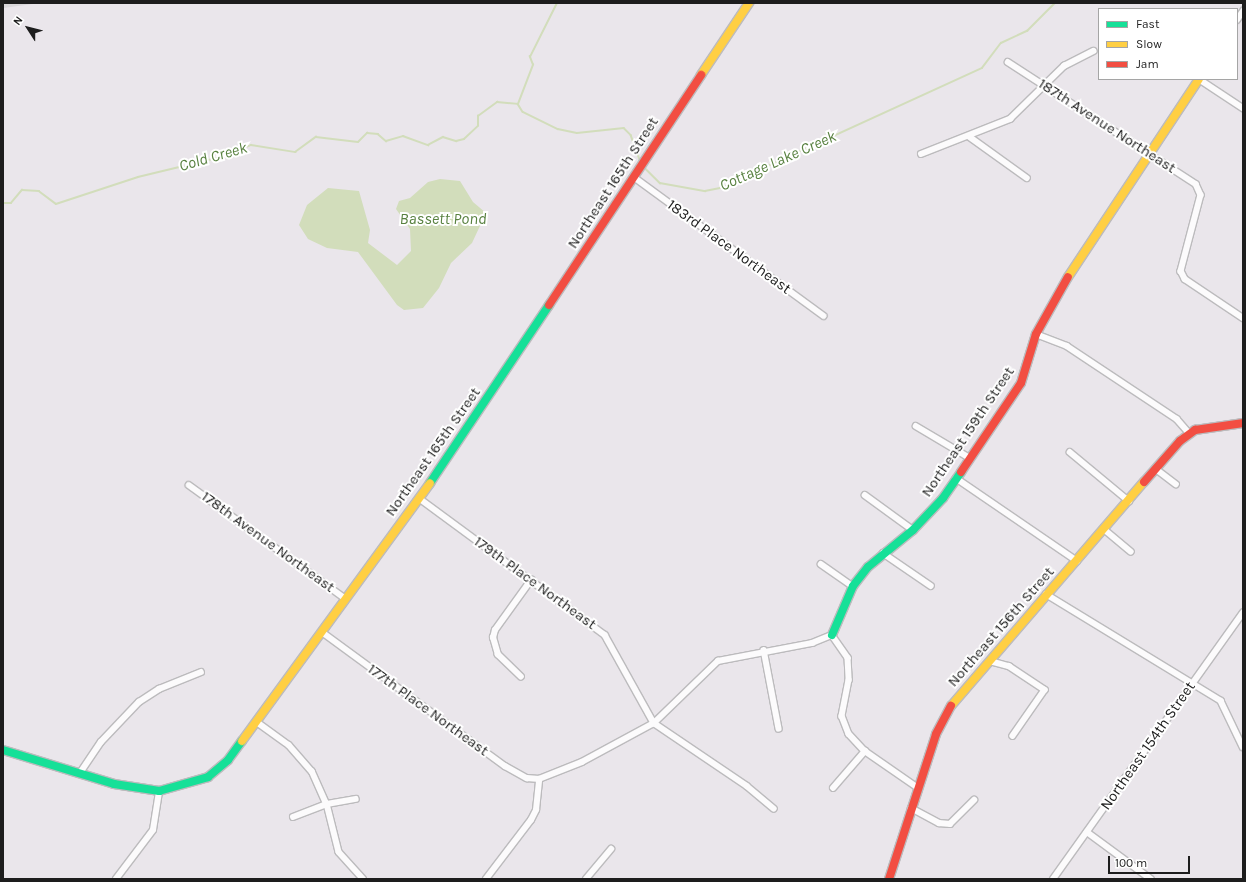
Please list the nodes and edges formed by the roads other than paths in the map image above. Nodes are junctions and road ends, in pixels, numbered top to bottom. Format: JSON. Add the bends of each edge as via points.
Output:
{"nodes":[{"id":1,"x":749,"y":3,"type":"edge"},
{"id":2,"x":1093,"y":51,"type":"dead end"},
{"id":3,"x":1008,"y":62,"type":"dead end"},
{"id":4,"x":1198,"y":80,"type":"edge"},
{"id":5,"x":1201,"y":80,"type":"edge"},
{"id":6,"x":1044,"y":86,"type":"junction"},
{"id":7,"x":1243,"y":108,"type":"edge"},
{"id":8,"x":970,"y":137,"type":"junction"},
{"id":9,"x":921,"y":154,"type":"dead end"},
{"id":10,"x":1150,"y":154,"type":"junction"},
{"id":11,"x":636,"y":174,"type":"junction"},
{"id":12,"x":1027,"y":178,"type":"dead end"},
{"id":13,"x":824,"y":316,"type":"dead end"},
{"id":14,"x":1243,"y":318,"type":"edge"},
{"id":15,"x":1036,"y":334,"type":"junction"},
{"id":16,"x":1243,"y":423,"type":"edge"},
{"id":17,"x":916,"y":426,"type":"dead end"},
{"id":18,"x":1192,"y":431,"type":"junction"},
{"id":19,"x":1070,"y":452,"type":"dead end"},
{"id":20,"x":970,"y":458,"type":"junction"},
{"id":21,"x":1156,"y":469,"type":"junction"},
{"id":22,"x":956,"y":478,"type":"junction"},
{"id":23,"x":1176,"y":484,"type":"dead end"},
{"id":24,"x":189,"y":485,"type":"dead end"},
{"id":25,"x":865,"y":495,"type":"dead end"},
{"id":26,"x":419,"y":498,"type":"junction"},
{"id":27,"x":1129,"y":501,"type":"junction"},
{"id":28,"x":1104,"y":529,"type":"junction"},
{"id":29,"x":913,"y":530,"type":"junction"},
{"id":30,"x":1131,"y":552,"type":"dead end"},
{"id":31,"x":883,"y":553,"type":"junction"},
{"id":32,"x":1077,"y":561,"type":"junction"},
{"id":33,"x":821,"y":564,"type":"dead end"},
{"id":34,"x":531,"y":580,"type":"junction"},
{"id":35,"x":853,"y":586,"type":"junction"},
{"id":36,"x":931,"y":586,"type":"dead end"},
{"id":37,"x":1046,"y":594,"type":"junction"},
{"id":38,"x":346,"y":599,"type":"junction"},
{"id":39,"x":1243,"y":613,"type":"edge"},
{"id":40,"x":322,"y":632,"type":"junction"},
{"id":41,"x":832,"y":635,"type":"junction"},
{"id":42,"x":764,"y":650,"type":"junction"},
{"id":43,"x":990,"y":661,"type":"junction"},
{"id":44,"x":201,"y":672,"type":"dead end"},
{"id":45,"x":521,"y":677,"type":"dead end"},
{"id":46,"x":1193,"y":682,"type":"junction"},
{"id":47,"x":257,"y":722,"type":"junction"},
{"id":48,"x":654,"y":723,"type":"junction"},
{"id":49,"x":780,"y":729,"type":"dead end"},
{"id":50,"x":1013,"y":736,"type":"dead end"},
{"id":51,"x":1243,"y":747,"type":"edge"},
{"id":52,"x":3,"y":750,"type":"edge"},
{"id":53,"x":865,"y":751,"type":"junction"},
{"id":54,"x":80,"y":773,"type":"junction"},
{"id":55,"x":539,"y":779,"type":"junction"},
{"id":56,"x":917,"y":787,"type":"junction"},
{"id":57,"x":833,"y":788,"type":"dead end"},
{"id":58,"x":160,"y":791,"type":"junction"},
{"id":59,"x":356,"y":799,"type":"dead end"},
{"id":60,"x":974,"y":800,"type":"dead end"},
{"id":61,"x":327,"y":804,"type":"junction"},
{"id":62,"x":911,"y":808,"type":"junction"},
{"id":63,"x":774,"y":809,"type":"dead end"},
{"id":64,"x":293,"y":817,"type":"dead end"},
{"id":65,"x":1087,"y":832,"type":"junction"},
{"id":66,"x":611,"y":848,"type":"dead end"},
{"id":67,"x":116,"y":879,"type":"edge"},
{"id":68,"x":362,"y":879,"type":"edge"},
{"id":69,"x":486,"y":879,"type":"edge"},
{"id":70,"x":586,"y":879,"type":"edge"},
{"id":71,"x":889,"y":879,"type":"edge"},
{"id":72,"x":1053,"y":879,"type":"edge"},
{"id":73,"x":1151,"y":879,"type":"edge"}],
"edges":[{"from":1,"to":11,"type":"street","name":"Northeast 165th Street"},
{"from":2,"to":6,"type":"street","via":[[1078,56]]},
{"from":3,"to":6,"type":"street","name":"187th Avenue Northeast"},
{"from":4,"to":10,"type":"street","name":"Northeast 159th Street"},
{"from":5,"to":7,"type":"street"},
{"from":6,"to":8,"type":"street","via":[[1010,119]]},
{"from":6,"to":10,"type":"street","name":"187th Avenue Northeast"},
{"from":8,"to":9,"type":"street"},
{"from":8,"to":12,"type":"street"},
{"from":10,"to":14,"type":"street","name":"187th Avenue Northeast","via":[[1196,184],[1201,195],[1181,265],[1184,279]]},
{"from":10,"to":15,"type":"street","name":"Northeast 159th Street","via":[[1051,302]]},
{"from":11,"to":13,"type":"street","name":"183rd Place Northeast"},
{"from":11,"to":26,"type":"street","name":"Northeast 165th Street"},
{"from":15,"to":18,"type":"street","via":[[1067,346],[1177,418]]},
{"from":15,"to":20,"type":"street","name":"Northeast 159th Street","via":[[1021,383]]},
{"from":16,"to":18,"type":"street"},
{"from":17,"to":20,"type":"street"},
{"from":18,"to":21,"type":"street","name":"Northeast 156th Street"},
{"from":19,"to":27,"type":"street"},
{"from":20,"to":22,"type":"street","name":"Northeast 159th Street"},
{"from":21,"to":23,"type":"street"},
{"from":21,"to":27,"type":"street","name":"Northeast 156th Street"},
{"from":22,"to":29,"type":"street","name":"Northeast 159th Street"},
{"from":22,"to":32,"type":"street"},
{"from":24,"to":38,"type":"street","name":"178th Avenue Northeast"},
{"from":25,"to":29,"type":"street"},
{"from":26,"to":34,"type":"street","name":"179th Place Northeast"},
{"from":26,"to":38,"type":"street","name":"Northeast 165th Street"},
{"from":27,"to":28,"type":"street","name":"Northeast 156th Street"},
{"from":28,"to":30,"type":"street"},
{"from":28,"to":32,"type":"street","name":"Northeast 156th Street"},
{"from":29,"to":31,"type":"street","name":"Northeast 159th Street"},
{"from":31,"to":35,"type":"street","name":"Northeast 159th Street"},
{"from":31,"to":36,"type":"street"},
{"from":32,"to":37,"type":"street","name":"Northeast 156th Street"},
{"from":33,"to":35,"type":"street"},
{"from":34,"to":45,"type":"street","via":[[494,630],[498,655]]},
{"from":34,"to":48,"type":"street","name":"179th Place Northeast","via":[[604,635]]},
{"from":35,"to":41,"type":"street","name":"Northeast 159th Street","via":[[836,619]]},
{"from":37,"to":43,"type":"street","name":"Northeast 156th Street"},
{"from":37,"to":46,"type":"street","via":[[1117,641]]},
{"from":38,"to":40,"type":"street","name":"Northeast 165th Street"},
{"from":39,"to":46,"type":"street","name":"Northeast 154th Street"},
{"from":40,"to":47,"type":"street","name":"Northeast 165th Street"},
{"from":40,"to":55,"type":"street","name":"177th Place Northeast","via":[[505,766],[526,778]]},
{"from":41,"to":42,"type":"street","via":[[812,643]]},
{"from":41,"to":53,"type":"street","via":[[842,646],[850,670],[842,705],[845,725]]},
{"from":42,"to":48,"type":"street","via":[[730,658],[705,669]]},
{"from":42,"to":49,"type":"street"},
{"from":43,"to":50,"type":"street","via":[[1009,666],[1045,690]]},
{"from":43,"to":56,"type":"street","name":"Northeast 156th Street","via":[[943,720]]},
{"from":44,"to":54,"type":"street","via":[[159,689],[139,702],[106,737]]},
{"from":46,"to":51,"type":"street","via":[[1225,707]]},
{"from":46,"to":65,"type":"street","name":"Northeast 154th Street"},
{"from":47,"to":58,"type":"street","name":"Northeast 165th Street","via":[[228,760],[208,777]]},
{"from":47,"to":61,"type":"street","via":[[303,759],[319,782]]},
{"from":48,"to":55,"type":"street","via":[[582,762]]},
{"from":48,"to":63,"type":"street","name":"179th Place Northeast","via":[[747,786]]},
{"from":52,"to":54,"type":"street"},
{"from":53,"to":56,"type":"street"},
{"from":53,"to":57,"type":"street"},
{"from":54,"to":58,"type":"street","via":[[114,784]]},
{"from":55,"to":69,"type":"street","via":[[533,815]]},
{"from":56,"to":62,"type":"street","name":"Northeast 156th Street"},
{"from":58,"to":67,"type":"street","via":[[152,830]]},
{"from":59,"to":61,"type":"street"},
{"from":60,"to":62,"type":"street","via":[[950,824],[939,823]]},
{"from":61,"to":64,"type":"street"},
{"from":61,"to":68,"type":"street","via":[[339,852]]},
{"from":62,"to":71,"type":"street","name":"Northeast 156th Street"},
{"from":65,"to":72,"type":"street","name":"Northeast 154th Street"},
{"from":65,"to":73,"type":"street"},
{"from":66,"to":70,"type":"street"}]}
